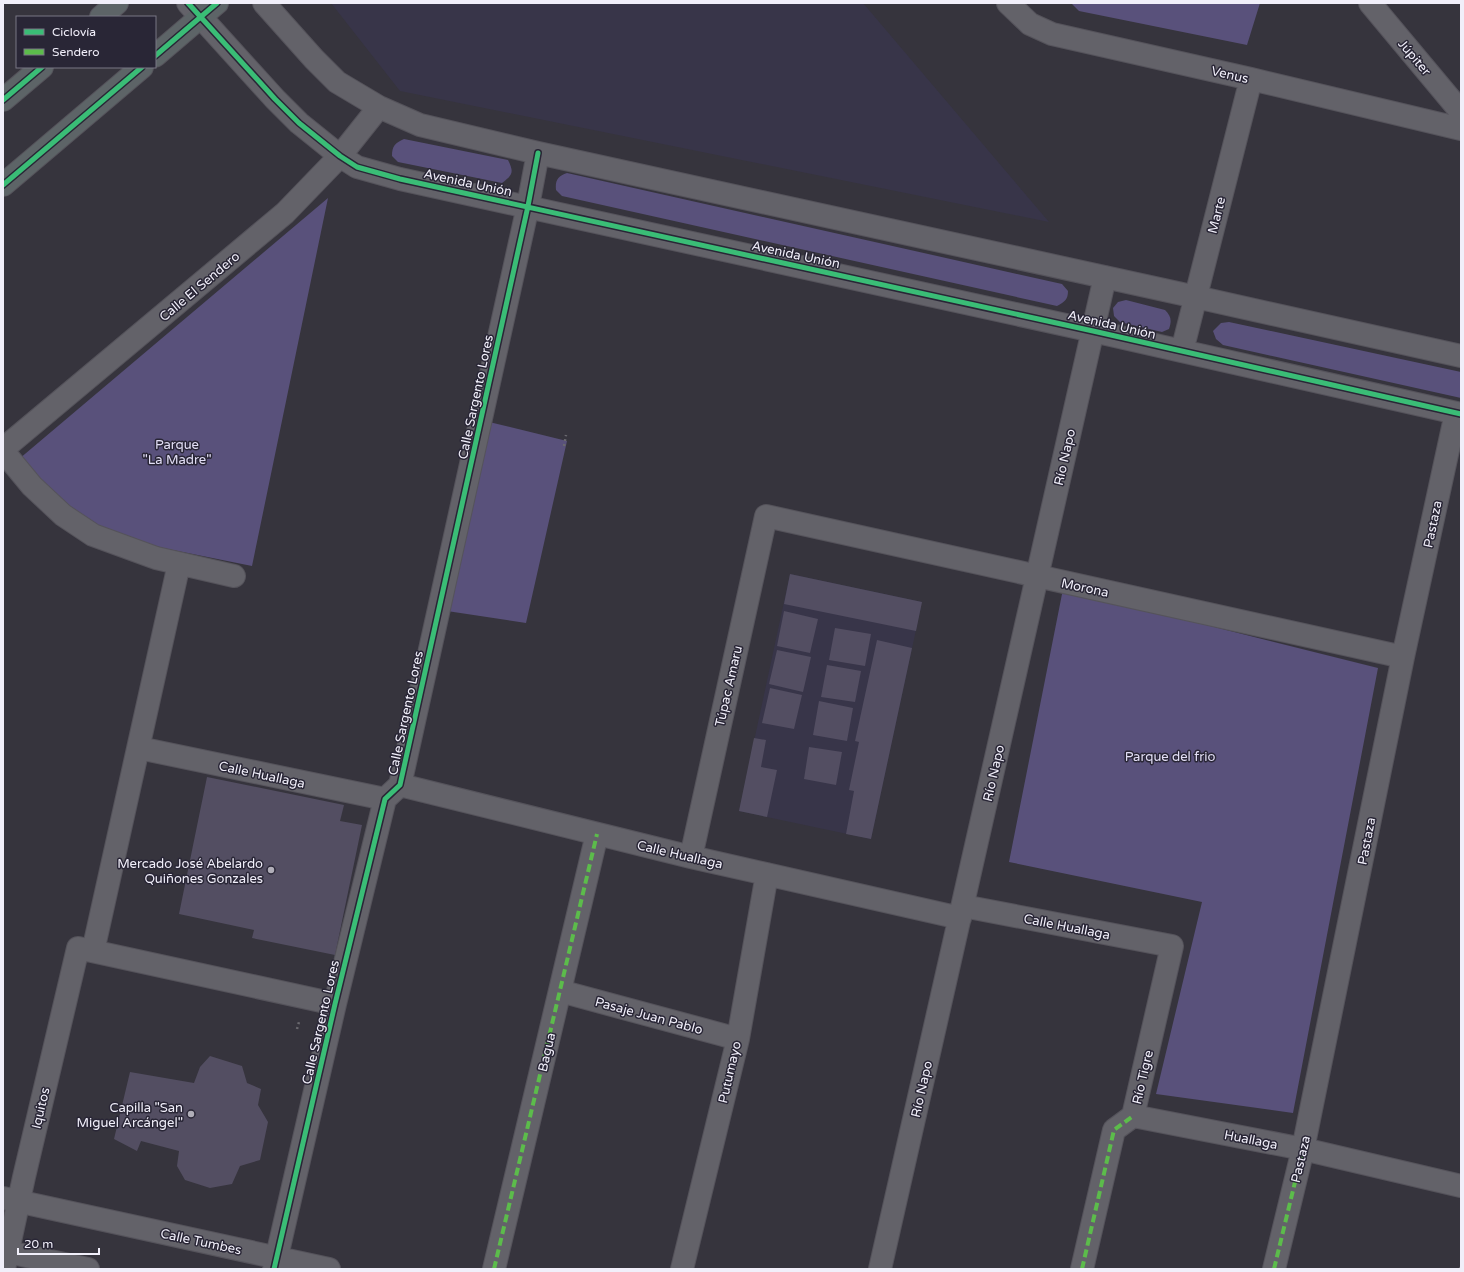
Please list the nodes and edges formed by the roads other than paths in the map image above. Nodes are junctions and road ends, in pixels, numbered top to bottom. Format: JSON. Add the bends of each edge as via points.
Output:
{"nodes":[{"id":1,"x":117,"y":3,"type":"edge"},
{"id":2,"x":217,"y":3,"type":"edge"},
{"id":3,"x":264,"y":3,"type":"edge"},
{"id":4,"x":1008,"y":3,"type":"edge"},
{"id":5,"x":1370,"y":3,"type":"edge"},
{"id":6,"x":194,"y":10,"type":"edge"},
{"id":7,"x":102,"y":16,"type":"edge"},
{"id":8,"x":156,"y":55,"type":"edge"},
{"id":9,"x":41,"y":68,"type":"edge"},
{"id":10,"x":141,"y":68,"type":"edge"},
{"id":11,"x":1251,"y":79,"type":"junction"},
{"id":12,"x":3,"y":100,"type":"edge"},
{"id":13,"x":379,"y":107,"type":"junction"},
{"id":14,"x":1461,"y":112,"type":"edge"},
{"id":15,"x":1461,"y":129,"type":"edge"},
{"id":16,"x":538,"y":153,"type":"junction"},
{"id":17,"x":340,"y":156,"type":"junction"},
{"id":18,"x":3,"y":185,"type":"edge"},
{"id":19,"x":528,"y":206,"type":"junction"},
{"id":20,"x":1105,"y":277,"type":"junction"},
{"id":21,"x":1196,"y":297,"type":"junction"},
{"id":22,"x":1093,"y":331,"type":"junction"},
{"id":23,"x":1182,"y":351,"type":"junction"},
{"id":24,"x":1461,"y":356,"type":"edge"},
{"id":25,"x":1459,"y":414,"type":"edge"},
{"id":26,"x":3,"y":450,"type":"edge"},
{"id":27,"x":766,"y":516,"type":"joint"},
{"id":28,"x":179,"y":564,"type":"junction"},
{"id":29,"x":234,"y":576,"type":"dead end"},
{"id":30,"x":1037,"y":576,"type":"junction"},
{"id":31,"x":1403,"y":657,"type":"junction"},
{"id":32,"x":139,"y":748,"type":"junction"},
{"id":33,"x":393,"y":792,"type":"junction"},
{"id":34,"x":597,"y":834,"type":"junction"},
{"id":35,"x":691,"y":857,"type":"junction"},
{"id":36,"x":767,"y":874,"type":"junction"},
{"id":37,"x":961,"y":912,"type":"junction"},
{"id":38,"x":1172,"y":946,"type":"joint"},
{"id":39,"x":86,"y":950,"type":"junction"},
{"id":40,"x":560,"y":991,"type":"junction"},
{"id":41,"x":335,"y":1004,"type":"junction"},
{"id":42,"x":738,"y":1039,"type":"junction"},
{"id":43,"x":1133,"y":1116,"type":"junction"},
{"id":44,"x":1303,"y":1149,"type":"junction"},
{"id":45,"x":1461,"y":1186,"type":"edge"},
{"id":46,"x":11,"y":1200,"type":"edge"},
{"id":47,"x":5,"y":1257,"type":"edge"},
{"id":48,"x":275,"y":1263,"type":"edge"},
{"id":49,"x":88,"y":1269,"type":"edge"},
{"id":50,"x":329,"y":1269,"type":"edge"},
{"id":51,"x":494,"y":1269,"type":"edge"},
{"id":52,"x":682,"y":1269,"type":"edge"},
{"id":53,"x":880,"y":1269,"type":"edge"},
{"id":54,"x":1082,"y":1269,"type":"edge"},
{"id":55,"x":1274,"y":1269,"type":"edge"}],
"edges":[{"from":1,"to":7,"type":"main road"},
{"from":2,"to":6,"type":"main road"},
{"from":3,"to":13,"type":"street","via":[[337,82]]},
{"from":4,"to":11,"type":"street","name":"Venus","via":[[1030,24],[1052,34]]},
{"from":5,"to":14,"type":"street","name":"Júpiter"},
{"from":6,"to":8,"type":"main road"},
{"from":6,"to":17,"type":"street","name":"Avenida Unión","via":[[275,99],[299,123]]},
{"from":9,"to":12,"type":"main road"},
{"from":10,"to":18,"type":"main road"},
{"from":11,"to":15,"type":"street","name":"Venus"},
{"from":11,"to":21,"type":"street","name":"Marte"},
{"from":13,"to":16,"type":"street","via":[[420,125]]},
{"from":13,"to":17,"type":"street","name":"Calle El Sendero"},
{"from":16,"to":19,"type":"street","name":"Calle Sargento Lores"},
{"from":16,"to":20,"type":"street"},
{"from":17,"to":19,"type":"street","name":"Avenida Unión","via":[[357,167],[400,179]]},
{"from":17,"to":26,"type":"street","name":"Calle El Sendero","via":[[285,213]]},
{"from":19,"to":22,"type":"street","name":"Avenida Unión"},
{"from":19,"to":33,"type":"street","name":"Calle Sargento Lores"},
{"from":20,"to":21,"type":"street"},
{"from":20,"to":22,"type":"street","name":"Río Napo"},
{"from":21,"to":23,"type":"street","name":"Marte"},
{"from":21,"to":24,"type":"street"},
{"from":22,"to":23,"type":"street","name":"Avenida Unión"},
{"from":22,"to":30,"type":"street","name":"Río Napo"},
{"from":23,"to":25,"type":"street","name":"Avenida Unión"},
{"from":25,"to":31,"type":"street","name":"Pastaza"},
{"from":26,"to":28,"type":"street","via":[[32,486],[63,515],[93,535]]},
{"from":27,"to":30,"type":"street","name":"Morona"},
{"from":27,"to":35,"type":"street","name":"Túpac Amaru"},
{"from":28,"to":29,"type":"street"},
{"from":28,"to":32,"type":"street","name":"Iquitos"},
{"from":30,"to":31,"type":"street","name":"Morona"},
{"from":30,"to":37,"type":"street","name":"Río Napo"},
{"from":31,"to":44,"type":"street","name":"Pastaza"},
{"from":32,"to":33,"type":"street","name":"Calle Huallaga"},
{"from":32,"to":39,"type":"street","name":"Iquitos"},
{"from":33,"to":34,"type":"street","name":"Calle Huallaga"},
{"from":33,"to":41,"type":"street","name":"Calle Sargento Lores"},
{"from":34,"to":35,"type":"street","name":"Calle Huallaga"},
{"from":34,"to":40,"type":"street","name":"Bagua"},
{"from":35,"to":36,"type":"street","name":"Calle Huallaga"},
{"from":36,"to":37,"type":"street","name":"Calle Huallaga"},
{"from":36,"to":42,"type":"street","name":"Putumayo"},
{"from":37,"to":38,"type":"street","name":"Calle Huallaga"},
{"from":37,"to":53,"type":"street","name":"Río Napo"},
{"from":38,"to":43,"type":"street","name":"Río Tigre"},
{"from":39,"to":41,"type":"street"},
{"from":39,"to":46,"type":"street","name":"Iquitos"},
{"from":40,"to":42,"type":"street","name":"Pasaje Juan Pablo"},
{"from":40,"to":51,"type":"street","name":"Bagua"},
{"from":41,"to":48,"type":"street","name":"Calle Sargento Lores"},
{"from":42,"to":52,"type":"street","name":"Putumayo"},
{"from":43,"to":44,"type":"street","name":"Huallaga"},
{"from":43,"to":54,"type":"street","name":"Río Tigre","via":[[1114,1130]]},
{"from":44,"to":45,"type":"street","name":"Huallaga"},
{"from":44,"to":55,"type":"street","name":"Pastaza"},
{"from":46,"to":47,"type":"street","name":"Iquitos"},
{"from":46,"to":48,"type":"street","name":"Calle Tumbes"},
{"from":47,"to":49,"type":"street"},
{"from":48,"to":50,"type":"street","name":"Calle Tumbes"}]}
